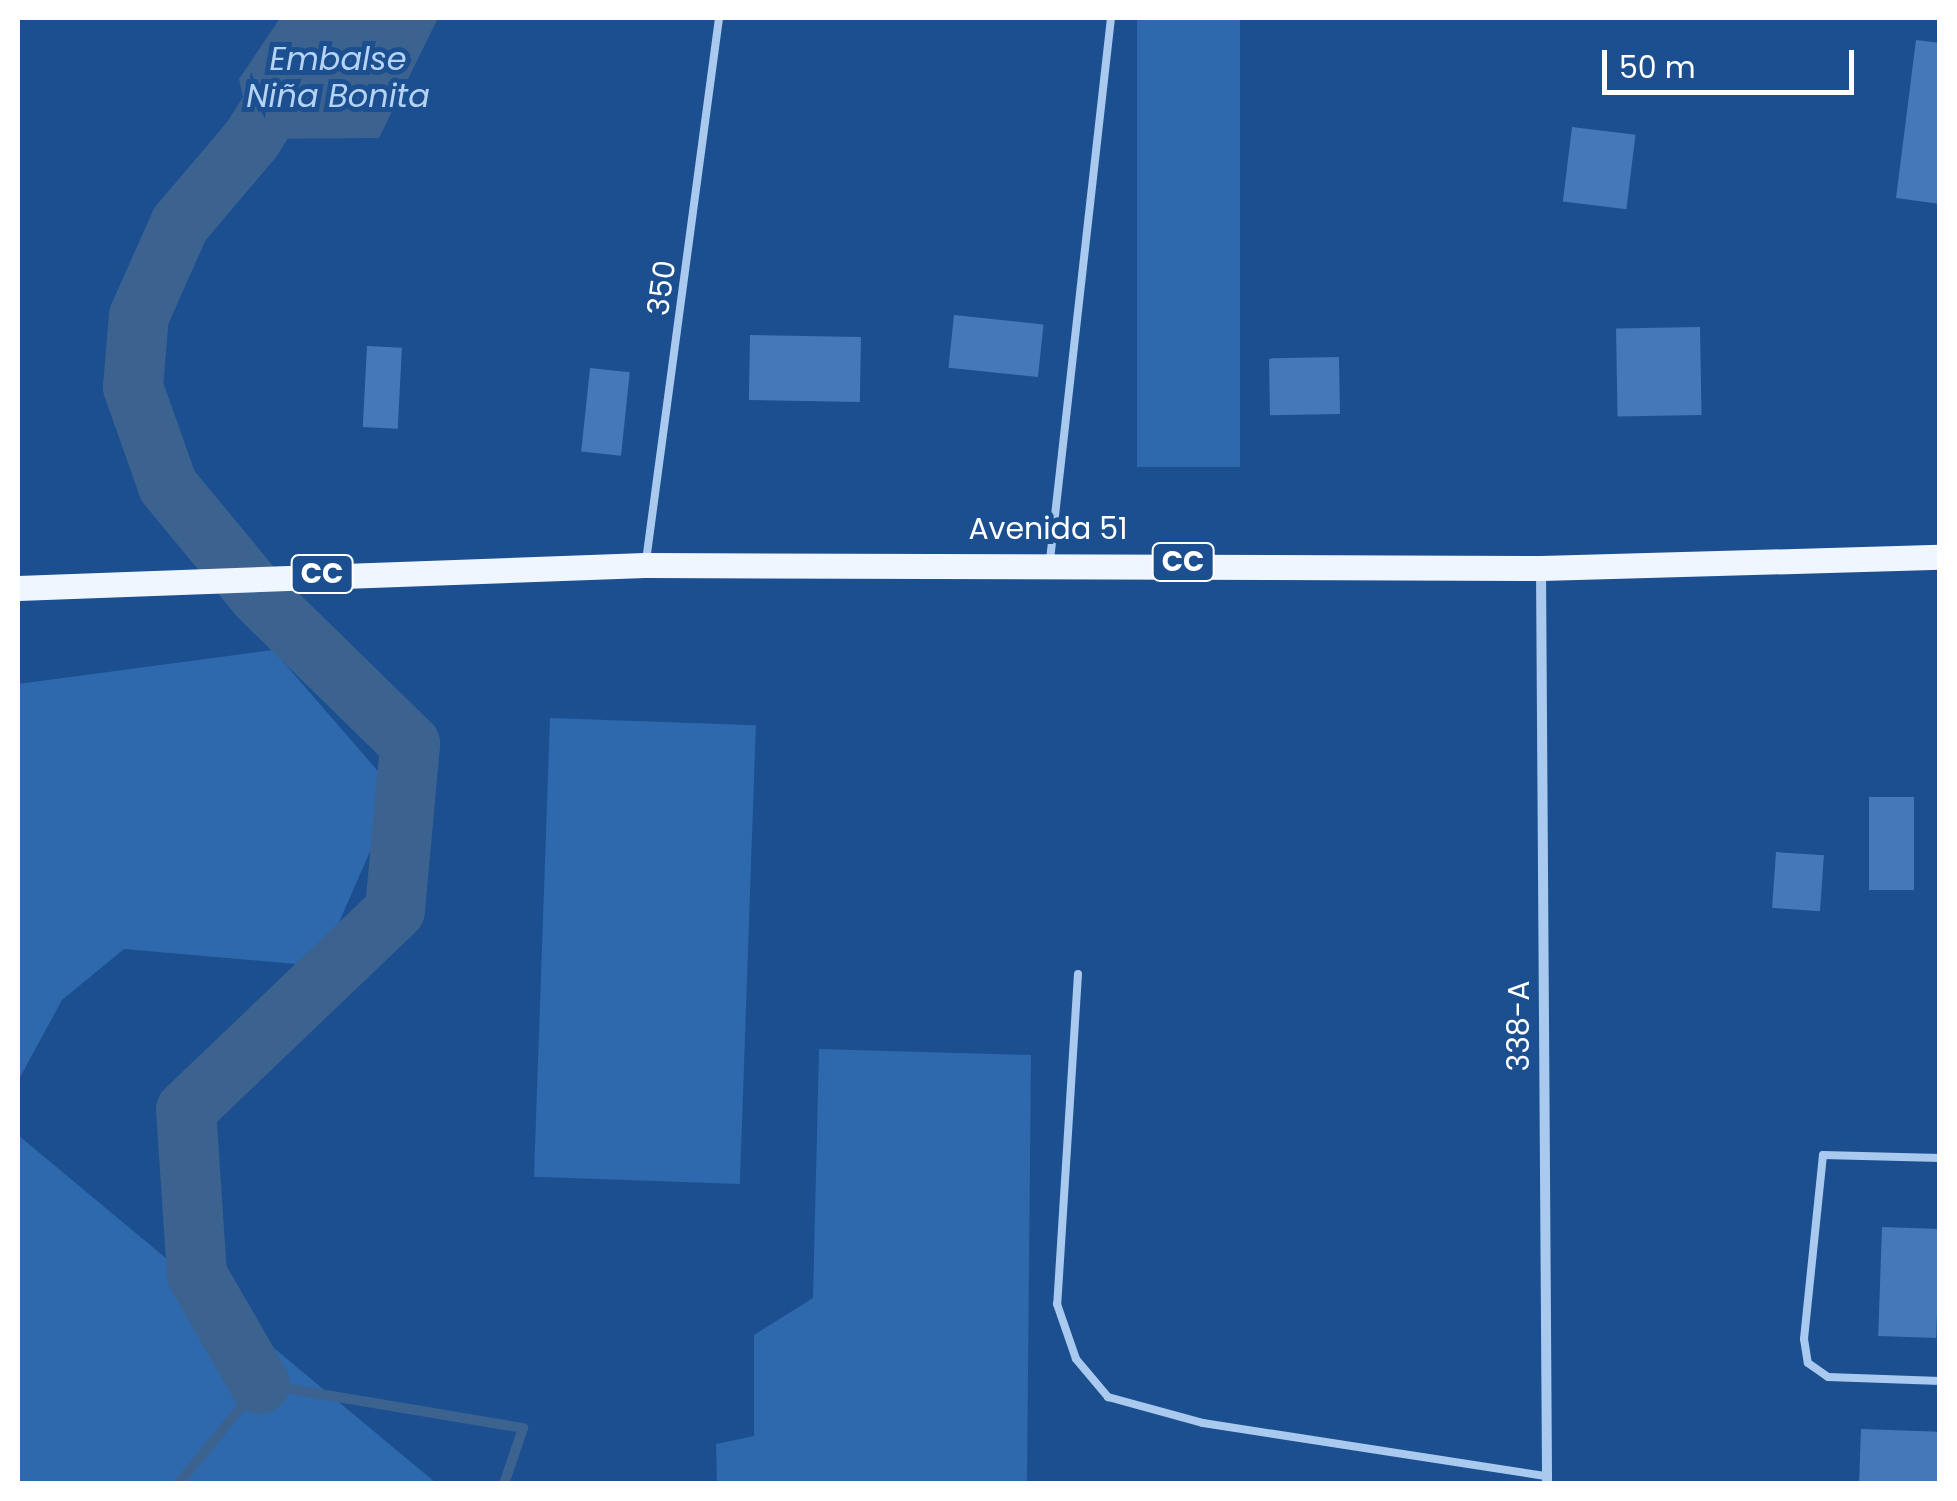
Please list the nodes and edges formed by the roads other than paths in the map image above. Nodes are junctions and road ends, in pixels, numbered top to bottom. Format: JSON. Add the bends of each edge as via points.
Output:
{"nodes":[{"id":1,"x":718,"y":18,"type":"edge"},
{"id":2,"x":1111,"y":18,"type":"edge"},
{"id":3,"x":1940,"y":558,"type":"edge"},
{"id":4,"x":1050,"y":560,"type":"junction"},
{"id":5,"x":645,"y":565,"type":"junction"},
{"id":6,"x":1541,"y":568,"type":"junction"},
{"id":7,"x":18,"y":588,"type":"edge"},
{"id":8,"x":1078,"y":974,"type":"dead end"},
{"id":9,"x":1940,"y":1158,"type":"edge"},
{"id":10,"x":1940,"y":1381,"type":"edge"},
{"id":11,"x":1547,"y":1480,"type":"edge"}],
"edges":[{"from":1,"to":5,"type":"lane","name":"350"},
{"from":2,"to":4,"type":"lane"},
{"from":3,"to":6,"type":"main road","name":"Avenida 51","number":"CC"},
{"from":4,"to":5,"type":"main road","name":"Avenida 51","number":"CC"},
{"from":4,"to":6,"type":"main road","name":"Avenida 51","number":"CC"},
{"from":5,"to":7,"type":"main road","name":"Avenida 51","number":"CC"},
{"from":6,"to":11,"type":"street","name":"338-A"},
{"from":8,"to":11,"type":"lane","via":[[1056,1304],[1076,1360],[1108,1397],[1202,1424]]},
{"from":9,"to":10,"type":"lane","via":[[1823,1155],[1804,1338],[1808,1363],[1828,1377]]}]}
